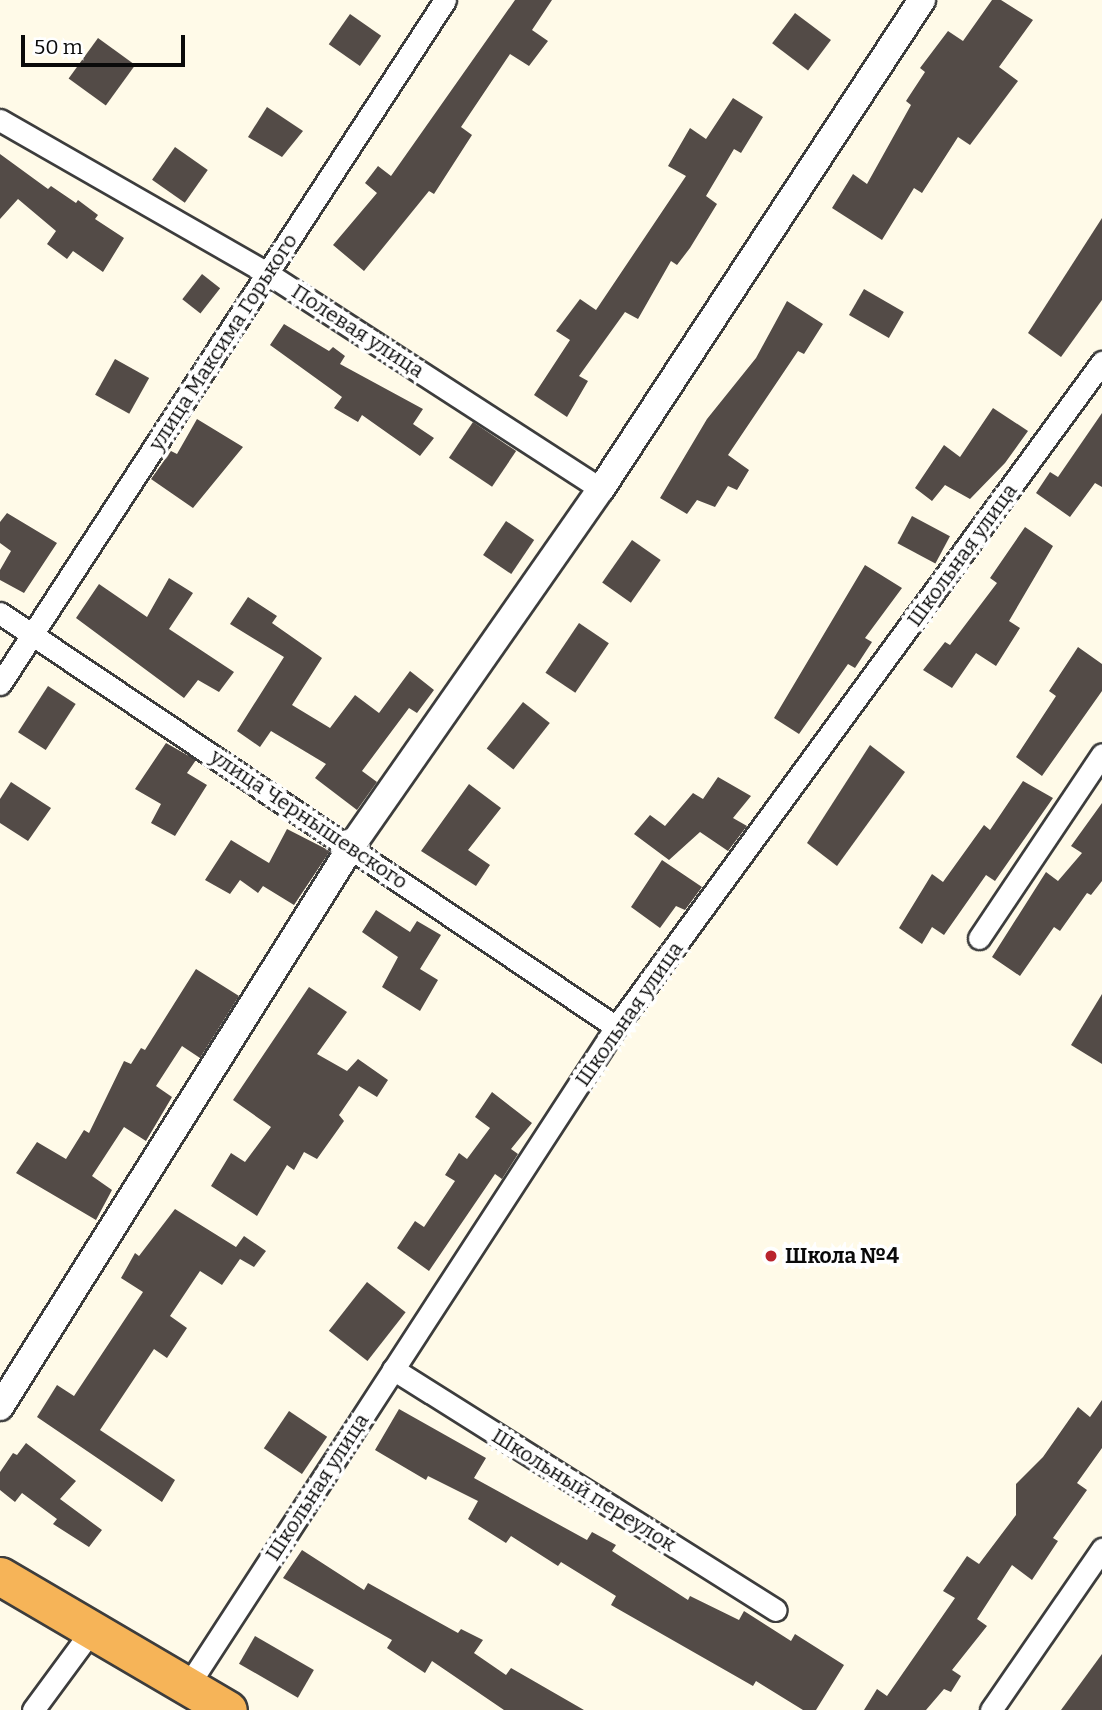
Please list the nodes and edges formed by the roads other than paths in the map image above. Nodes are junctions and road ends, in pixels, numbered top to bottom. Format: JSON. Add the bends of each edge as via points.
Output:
{"nodes":[{"id":1,"x":445,"y":0,"type":"edge"},
{"id":2,"x":922,"y":0,"type":"edge"},
{"id":3,"x":0,"y":120,"type":"edge"},
{"id":4,"x":267,"y":273,"type":"junction"},
{"id":5,"x":1102,"y":362,"type":"edge"},
{"id":6,"x":1095,"y":386,"type":"edge"},
{"id":7,"x":601,"y":489,"type":"junction"},
{"id":8,"x":0,"y":613,"type":"edge"},
{"id":9,"x":32,"y":634,"type":"junction"},
{"id":10,"x":0,"y":684,"type":"edge"},
{"id":11,"x":1102,"y":754,"type":"edge"},
{"id":12,"x":351,"y":847,"type":"junction"},
{"id":13,"x":979,"y":938,"type":"dead end"},
{"id":14,"x":616,"y":1027,"type":"junction"},
{"id":15,"x":393,"y":1369,"type":"junction"},
{"id":16,"x":0,"y":1407,"type":"edge"},
{"id":17,"x":1102,"y":1549,"type":"edge"},
{"id":18,"x":0,"y":1576,"type":"edge"},
{"id":19,"x":775,"y":1610,"type":"dead end"},
{"id":20,"x":92,"y":1630,"type":"junction"},
{"id":21,"x":187,"y":1687,"type":"junction"},
{"id":22,"x":33,"y":1710,"type":"edge"},
{"id":23,"x":228,"y":1710,"type":"edge"},
{"id":24,"x":991,"y":1710,"type":"edge"}],
"edges":[{"from":1,"to":4,"type":"street","name":"улица Максима Горького"},
{"from":2,"to":7,"type":"street"},
{"from":3,"to":4,"type":"street","name":"Полевая улица"},
{"from":4,"to":7,"type":"street","name":"Полевая улица"},
{"from":4,"to":9,"type":"street","name":"улица Максима Горького"},
{"from":5,"to":6,"type":"street","name":"Школьная улица"},
{"from":6,"to":14,"type":"street","name":"Школьная улица"},
{"from":7,"to":12,"type":"street"},
{"from":8,"to":9,"type":"street","name":"улица Чернышевского"},
{"from":9,"to":10,"type":"street","name":"улица Максима Горького"},
{"from":9,"to":12,"type":"street","name":"улица Чернышевского"},
{"from":11,"to":13,"type":"street"},
{"from":12,"to":14,"type":"street","name":"улица Чернышевского"},
{"from":12,"to":16,"type":"street"},
{"from":14,"to":15,"type":"street","name":"Школьная улица"},
{"from":15,"to":19,"type":"street","name":"Школьный переулок"},
{"from":15,"to":21,"type":"street","name":"Школьная улица"},
{"from":17,"to":24,"type":"street"},
{"from":18,"to":20,"type":"highway"},
{"from":20,"to":21,"type":"highway"},
{"from":20,"to":22,"type":"street"},
{"from":21,"to":23,"type":"highway"}]}
